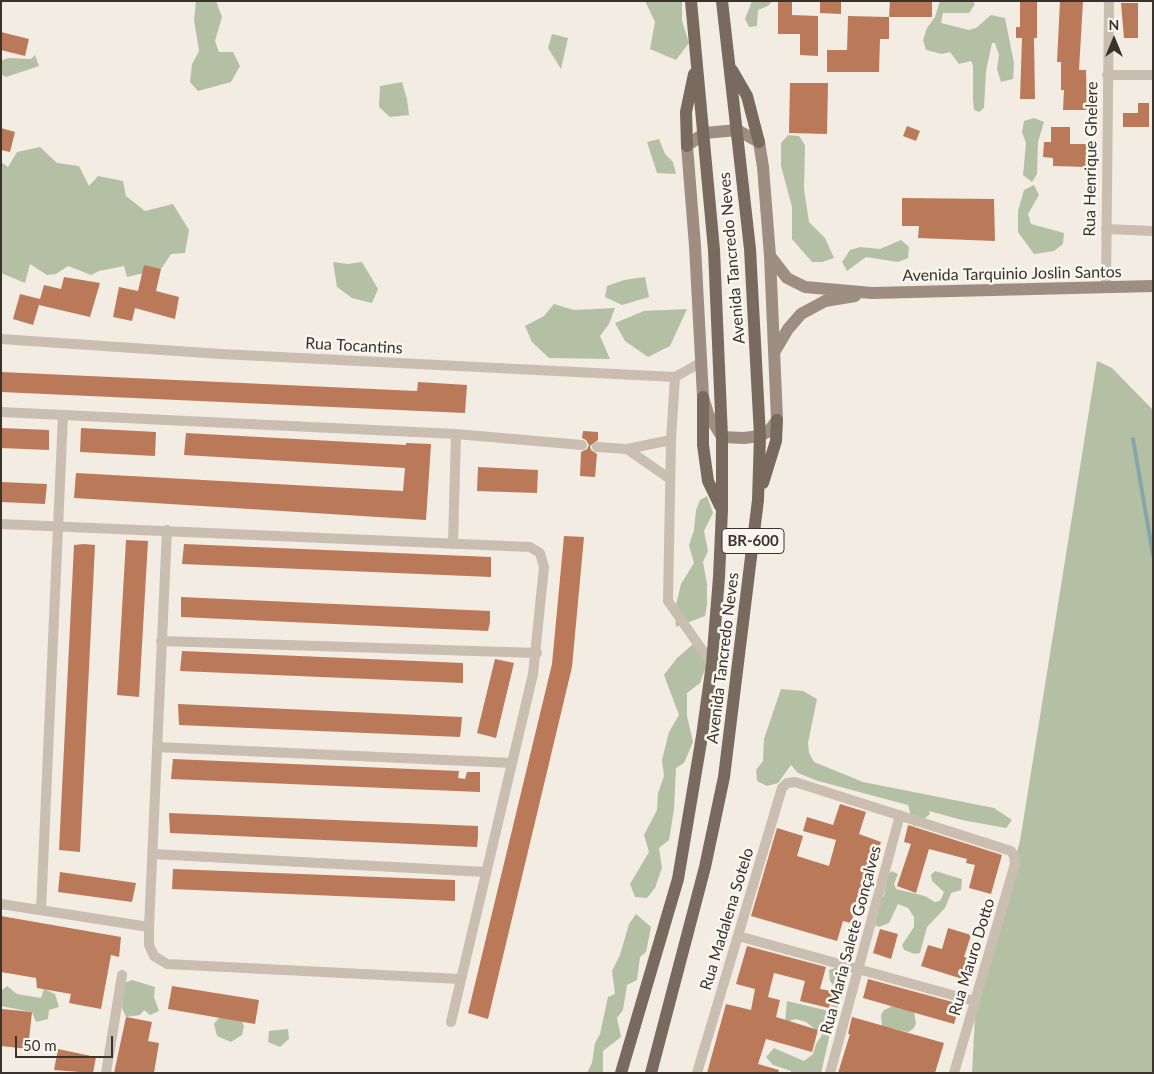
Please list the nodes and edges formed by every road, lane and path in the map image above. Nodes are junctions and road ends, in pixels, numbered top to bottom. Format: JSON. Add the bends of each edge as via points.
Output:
{"nodes":[{"id":1,"x":691,"y":1,"type":"edge"},
{"id":2,"x":722,"y":1,"type":"edge"},
{"id":3,"x":1109,"y":1,"type":"edge"},
{"id":4,"x":696,"y":62,"type":"junction"},
{"id":5,"x":728,"y":62,"type":"junction"},
{"id":6,"x":1107,"y":75,"type":"junction"},
{"id":7,"x":1153,"y":75,"type":"edge"},
{"id":8,"x":737,"y":130,"type":"junction"},
{"id":9,"x":704,"y":133,"type":"junction"},
{"id":10,"x":759,"y":142,"type":"junction"},
{"id":11,"x":687,"y":146,"type":"junction"},
{"id":12,"x":1106,"y":229,"type":"junction"},
{"id":13,"x":1153,"y":230,"type":"edge"},
{"id":14,"x":770,"y":256,"type":"junction"},
{"id":15,"x":1153,"y":286,"type":"edge"},
{"id":16,"x":1106,"y":287,"type":"junction"},
{"id":17,"x":872,"y":293,"type":"junction"},
{"id":18,"x":1,"y":339,"type":"edge"},
{"id":19,"x":775,"y":351,"type":"junction"},
{"id":20,"x":702,"y":362,"type":"junction"},
{"id":21,"x":675,"y":377,"type":"junction"},
{"id":22,"x":703,"y":397,"type":"junction"},
{"id":23,"x":1,"y":412,"type":"edge"},
{"id":24,"x":63,"y":415,"type":"junction"},
{"id":25,"x":777,"y":420,"type":"junction"},
{"id":26,"x":456,"y":434,"type":"junction"},
{"id":27,"x":760,"y":436,"type":"junction"},
{"id":28,"x":722,"y":437,"type":"junction"},
{"id":29,"x":671,"y":440,"type":"junction"},
{"id":30,"x":582,"y":445,"type":"dead end"},
{"id":31,"x":597,"y":446,"type":"dead end"},
{"id":32,"x":627,"y":449,"type":"junction"},
{"id":33,"x":670,"y":479,"type":"junction"},
{"id":34,"x":758,"y":500,"type":"junction"},
{"id":35,"x":722,"y":510,"type":"junction"},
{"id":36,"x":1,"y":524,"type":"edge"},
{"id":37,"x":58,"y":526,"type":"junction"},
{"id":38,"x":167,"y":530,"type":"junction"},
{"id":39,"x":453,"y":544,"type":"junction"},
{"id":40,"x":161,"y":641,"type":"junction"},
{"id":41,"x":536,"y":653,"type":"junction"},
{"id":42,"x":712,"y":664,"type":"junction"},
{"id":43,"x":157,"y":747,"type":"junction"},
{"id":44,"x":512,"y":763,"type":"junction"},
{"id":45,"x":900,"y":815,"type":"junction"},
{"id":46,"x":153,"y":854,"type":"junction"},
{"id":47,"x":486,"y":872,"type":"junction"},
{"id":48,"x":1,"y":904,"type":"edge"},
{"id":49,"x":41,"y":910,"type":"junction"},
{"id":50,"x":149,"y":927,"type":"junction"},
{"id":51,"x":738,"y":936,"type":"junction"},
{"id":52,"x":860,"y":970,"type":"junction"},
{"id":53,"x":122,"y":975,"type":"dead end"},
{"id":54,"x":460,"y":979,"type":"junction"},
{"id":55,"x":974,"y":1001,"type":"junction"},
{"id":56,"x":451,"y":1022,"type":"dead end"},
{"id":57,"x":106,"y":1073,"type":"edge"},
{"id":58,"x":621,"y":1073,"type":"edge"},
{"id":59,"x":651,"y":1073,"type":"edge"},
{"id":60,"x":697,"y":1073,"type":"edge"},
{"id":61,"x":830,"y":1073,"type":"edge"},
{"id":62,"x":954,"y":1073,"type":"edge"}],
"edges":[{"from":1,"to":4,"type":"main road","name":"Avenida Tancredo Neves","number":"BR-600"},
{"from":2,"to":5,"type":"main road","name":"Avenida Tancredo Neves","number":"BR-600"},
{"from":3,"to":6,"type":"street","name":"Rua Henrique Ghelere"},
{"from":4,"to":9,"type":"main road","name":"Avenida Tancredo Neves","number":"BR-600"},
{"from":4,"to":11,"type":"main road","via":[[686,112]]},
{"from":5,"to":8,"type":"main road","name":"Avenida Tancredo Neves","number":"BR-600"},
{"from":5,"to":10,"type":"main road","via":[[747,96]]},
{"from":6,"to":7,"type":"street"},
{"from":6,"to":12,"type":"street","name":"Rua Henrique Ghelere"},
{"from":8,"to":9,"type":"main road"},
{"from":8,"to":10,"type":"main road"},
{"from":8,"to":27,"type":"main road","name":"Avenida Tancredo Neves","number":"BR-600","via":[[750,249]]},
{"from":9,"to":11,"type":"main road"},
{"from":9,"to":28,"type":"main road","name":"Avenida Tancredo Neves","number":"BR-600","via":[[714,250]]},
{"from":10,"to":14,"type":"main road"},
{"from":11,"to":20,"type":"main road"},
{"from":12,"to":13,"type":"street"},
{"from":12,"to":16,"type":"street","name":"Rua Henrique Ghelere"},
{"from":14,"to":17,"type":"main road","name":"Avenida Tarquinio Joslin Santos","via":[[787,278],[805,287]]},
{"from":14,"to":19,"type":"main road"},
{"from":15,"to":16,"type":"main road","name":"Avenida Tarquinio Joslin Santos"},
{"from":16,"to":17,"type":"main road","name":"Avenida Tarquinio Joslin Santos"},
{"from":17,"to":19,"type":"main road","name":"Avenida Tarquinio Joslin Santos","via":[[824,301],[802,314]]},
{"from":18,"to":21,"type":"street","name":"Rua Tocantins"},
{"from":19,"to":25,"type":"main road"},
{"from":20,"to":21,"type":"street"},
{"from":20,"to":22,"type":"main road"},
{"from":21,"to":29,"type":"street"},
{"from":22,"to":28,"type":"main road","via":[[708,414]]},
{"from":22,"to":35,"type":"main road","via":[[703,445],[708,481]]},
{"from":23,"to":24,"type":"street"},
{"from":24,"to":26,"type":"street"},
{"from":24,"to":37,"type":"street"},
{"from":25,"to":27,"type":"main road"},
{"from":25,"to":34,"type":"main road","via":[[776,441]]},
{"from":26,"to":30,"type":"street"},
{"from":26,"to":39,"type":"street"},
{"from":27,"to":28,"type":"main road"},
{"from":27,"to":34,"type":"main road","name":"Avenida Tancredo Neves","number":"BR-600"},
{"from":28,"to":35,"type":"main road","name":"Avenida Tancredo Neves","number":"BR-600"},
{"from":29,"to":32,"type":"street"},
{"from":29,"to":33,"type":"street"},
{"from":31,"to":32,"type":"street"},
{"from":32,"to":33,"type":"street"},
{"from":33,"to":42,"type":"street","via":[[668,601]]},
{"from":34,"to":59,"type":"main road","name":"Avenida Tancredo Neves","number":"BR-600","via":[[724,777],[705,867]]},
{"from":35,"to":42,"type":"main road","name":"Avenida Tancredo Neves","number":"BR-600"},
{"from":36,"to":37,"type":"street"},
{"from":37,"to":38,"type":"street"},
{"from":37,"to":49,"type":"street"},
{"from":38,"to":39,"type":"street"},
{"from":38,"to":40,"type":"street"},
{"from":39,"to":41,"type":"street","via":[[530,547],[540,553],[544,567]]},
{"from":40,"to":41,"type":"street"},
{"from":40,"to":43,"type":"street"},
{"from":41,"to":44,"type":"street"},
{"from":42,"to":58,"type":"main road","name":"Avenida Tancredo Neves","number":"BR-600","via":[[678,878]]},
{"from":43,"to":44,"type":"street"},
{"from":43,"to":46,"type":"street"},
{"from":44,"to":47,"type":"street"},
{"from":45,"to":51,"type":"street","name":"Rua Madalena Sotelo","via":[[795,782],[787,783],[782,788]]},
{"from":45,"to":52,"type":"street","name":"Rua Maria Salete Gonçalves"},
{"from":45,"to":55,"type":"street","name":"Rua Mauro Dotto","via":[[1011,850],[1015,864]]},
{"from":46,"to":47,"type":"street"},
{"from":46,"to":50,"type":"street"},
{"from":47,"to":54,"type":"street"},
{"from":48,"to":49,"type":"street"},
{"from":49,"to":50,"type":"street"},
{"from":50,"to":54,"type":"street","via":[[149,945],[154,956],[167,964]]},
{"from":51,"to":52,"type":"street"},
{"from":51,"to":60,"type":"street","name":"Rua Madalena Sotelo"},
{"from":52,"to":55,"type":"street"},
{"from":52,"to":61,"type":"street","name":"Rua Maria Salete Gonçalves"},
{"from":53,"to":57,"type":"street"},
{"from":54,"to":56,"type":"street"},
{"from":55,"to":62,"type":"street","name":"Rua Mauro Dotto"}]}
